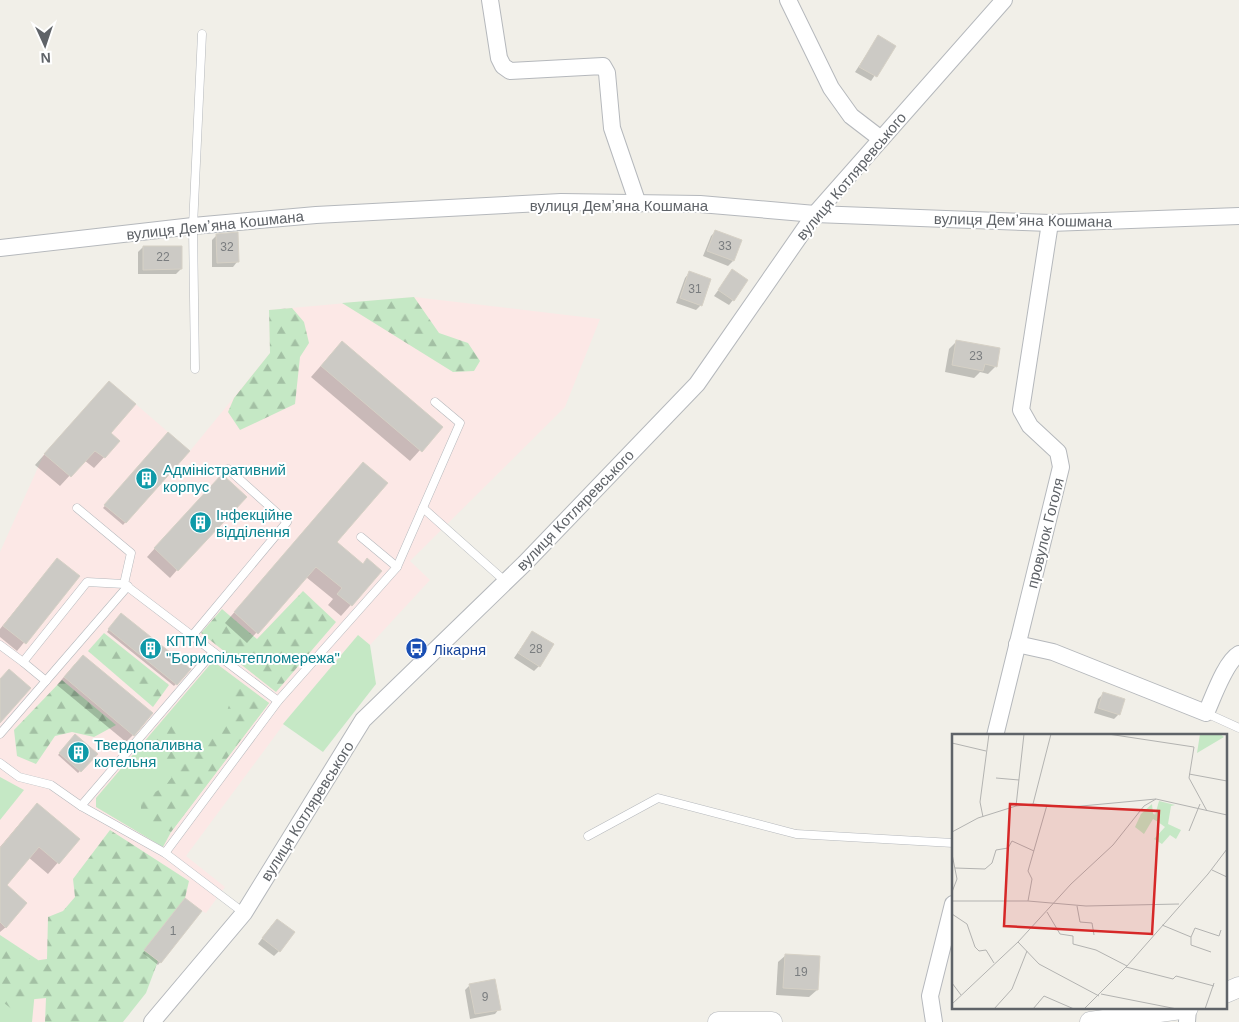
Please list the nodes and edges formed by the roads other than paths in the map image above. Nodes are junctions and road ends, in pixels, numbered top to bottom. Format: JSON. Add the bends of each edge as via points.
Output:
{"nodes":[{"id":1,"x":490,"y":0,"type":"edge"},
{"id":2,"x":788,"y":0,"type":"edge"},
{"id":3,"x":1004,"y":0,"type":"edge"},
{"id":4,"x":202,"y":34,"type":"dead end"},
{"id":5,"x":881,"y":139,"type":"junction"},
{"id":6,"x":638,"y":204,"type":"junction"},
{"id":7,"x":815,"y":214,"type":"junction"},
{"id":8,"x":1239,"y":216,"type":"edge"},
{"id":9,"x":1050,"y":224,"type":"junction"},
{"id":10,"x":192,"y":226,"type":"junction"},
{"id":11,"x":0,"y":248,"type":"edge"},
{"id":12,"x":195,"y":369,"type":"dead end"},
{"id":13,"x":435,"y":402,"type":"dead end"},
{"id":14,"x":228,"y":469,"type":"dead end"},
{"id":15,"x":77,"y":508,"type":"dead end"},
{"id":16,"x":423,"y":508,"type":"junction"},
{"id":17,"x":362,"y":537,"type":"dead end"},
{"id":18,"x":397,"y":567,"type":"junction"},
{"id":19,"x":506,"y":582,"type":"junction"},
{"id":20,"x":126,"y":585,"type":"junction"},
{"id":21,"x":192,"y":636,"type":"junction"},
{"id":22,"x":1017,"y":644,"type":"junction"},
{"id":23,"x":0,"y":645,"type":"edge"},
{"id":24,"x":213,"y":652,"type":"junction"},
{"id":25,"x":1239,"y":654,"type":"edge"},
{"id":26,"x":22,"y":662,"type":"junction"},
{"id":27,"x":46,"y":681,"type":"junction"},
{"id":28,"x":278,"y":701,"type":"junction"},
{"id":29,"x":1206,"y":714,"type":"junction"},
{"id":30,"x":1239,"y":728,"type":"edge"},
{"id":31,"x":0,"y":734,"type":"edge"},
{"id":32,"x":994,"y":734,"type":"edge"},
{"id":33,"x":0,"y":763,"type":"edge"},
{"id":34,"x":81,"y":806,"type":"junction"},
{"id":35,"x":588,"y":836,"type":"dead end"},
{"id":36,"x":952,"y":843,"type":"edge"},
{"id":37,"x":165,"y":853,"type":"junction"},
{"id":38,"x":952,"y":908,"type":"edge"},
{"id":39,"x":244,"y":913,"type":"junction"},
{"id":40,"x":1239,"y":987,"type":"edge"},
{"id":41,"x":1226,"y":993,"type":"edge"},
{"id":42,"x":1174,"y":1010,"type":"edge"},
{"id":43,"x":152,"y":1022,"type":"edge"},
{"id":44,"x":718,"y":1022,"type":"edge"},
{"id":45,"x":772,"y":1022,"type":"edge"},
{"id":46,"x":934,"y":1022,"type":"edge"},
{"id":47,"x":1090,"y":1022,"type":"edge"}],
"edges":[{"from":1,"to":6,"type":"street","via":[[499,58],[510,71],[602,66],[607,73],[612,128]]},
{"from":2,"to":5,"type":"street","via":[[831,88],[851,116]]},
{"from":3,"to":5,"type":"street","name":"вулиця Котляревського"},
{"from":4,"to":10,"type":"lane"},
{"from":5,"to":7,"type":"street","name":"вулиця Котляревського"},
{"from":6,"to":7,"type":"street","name":"вулиця Демʼяна Кошмана","via":[[700,204]]},
{"from":6,"to":10,"type":"street","name":"вулиця Демʼяна Кошмана","via":[[561,202],[316,215]]},
{"from":7,"to":9,"type":"street","name":"вулиця Демʼяна Кошмана"},
{"from":7,"to":19,"type":"street","name":"вулиця Котляревського","via":[[697,384]]},
{"from":8,"to":9,"type":"street","name":"вулиця Демʼяна Кошмана"},
{"from":9,"to":22,"type":"street","name":"провулок Гоголя","via":[[1022,410],[1030,426],[1058,452],[1061,467]]},
{"from":10,"to":11,"type":"street","name":"вулиця Демʼяна Кошмана"},
{"from":10,"to":12,"type":"lane"},
{"from":13,"to":16,"type":"lane","via":[[460,423]]},
{"from":14,"to":21,"type":"lane","via":[[287,522]]},
{"from":15,"to":20,"type":"lane","via":[[131,553]]},
{"from":16,"to":18,"type":"lane"},
{"from":16,"to":19,"type":"lane"},
{"from":17,"to":18,"type":"lane"},
{"from":18,"to":28,"type":"lane"},
{"from":19,"to":39,"type":"street","name":"вулиця Котляревського","via":[[363,720]]},
{"from":20,"to":21,"type":"lane"},
{"from":20,"to":26,"type":"lane","via":[[88,582]]},
{"from":20,"to":27,"type":"lane"},
{"from":21,"to":24,"type":"lane"},
{"from":22,"to":29,"type":"street","via":[[1053,652]]},
{"from":22,"to":32,"type":"street","name":"провулок Гоголя"},
{"from":23,"to":26,"type":"lane"},
{"from":24,"to":28,"type":"lane"},
{"from":24,"to":34,"type":"lane"},
{"from":25,"to":29,"type":"street","via":[[1223,676]]},
{"from":26,"to":27,"type":"lane"},
{"from":27,"to":31,"type":"lane"},
{"from":28,"to":37,"type":"lane"},
{"from":29,"to":30,"type":"lane"},
{"from":33,"to":34,"type":"lane","via":[[19,777],[51,785]]},
{"from":34,"to":37,"type":"lane"},
{"from":35,"to":36,"type":"lane","via":[[658,798],[796,834]]},
{"from":37,"to":39,"type":"lane"},
{"from":38,"to":46,"type":"street","via":[[930,996]]},
{"from":39,"to":43,"type":"street","name":"вулиця Котляревського"},
{"from":40,"to":41,"type":"street"},
{"from":42,"to":47,"type":"street"},
{"from":44,"to":45,"type":"street"}]}
